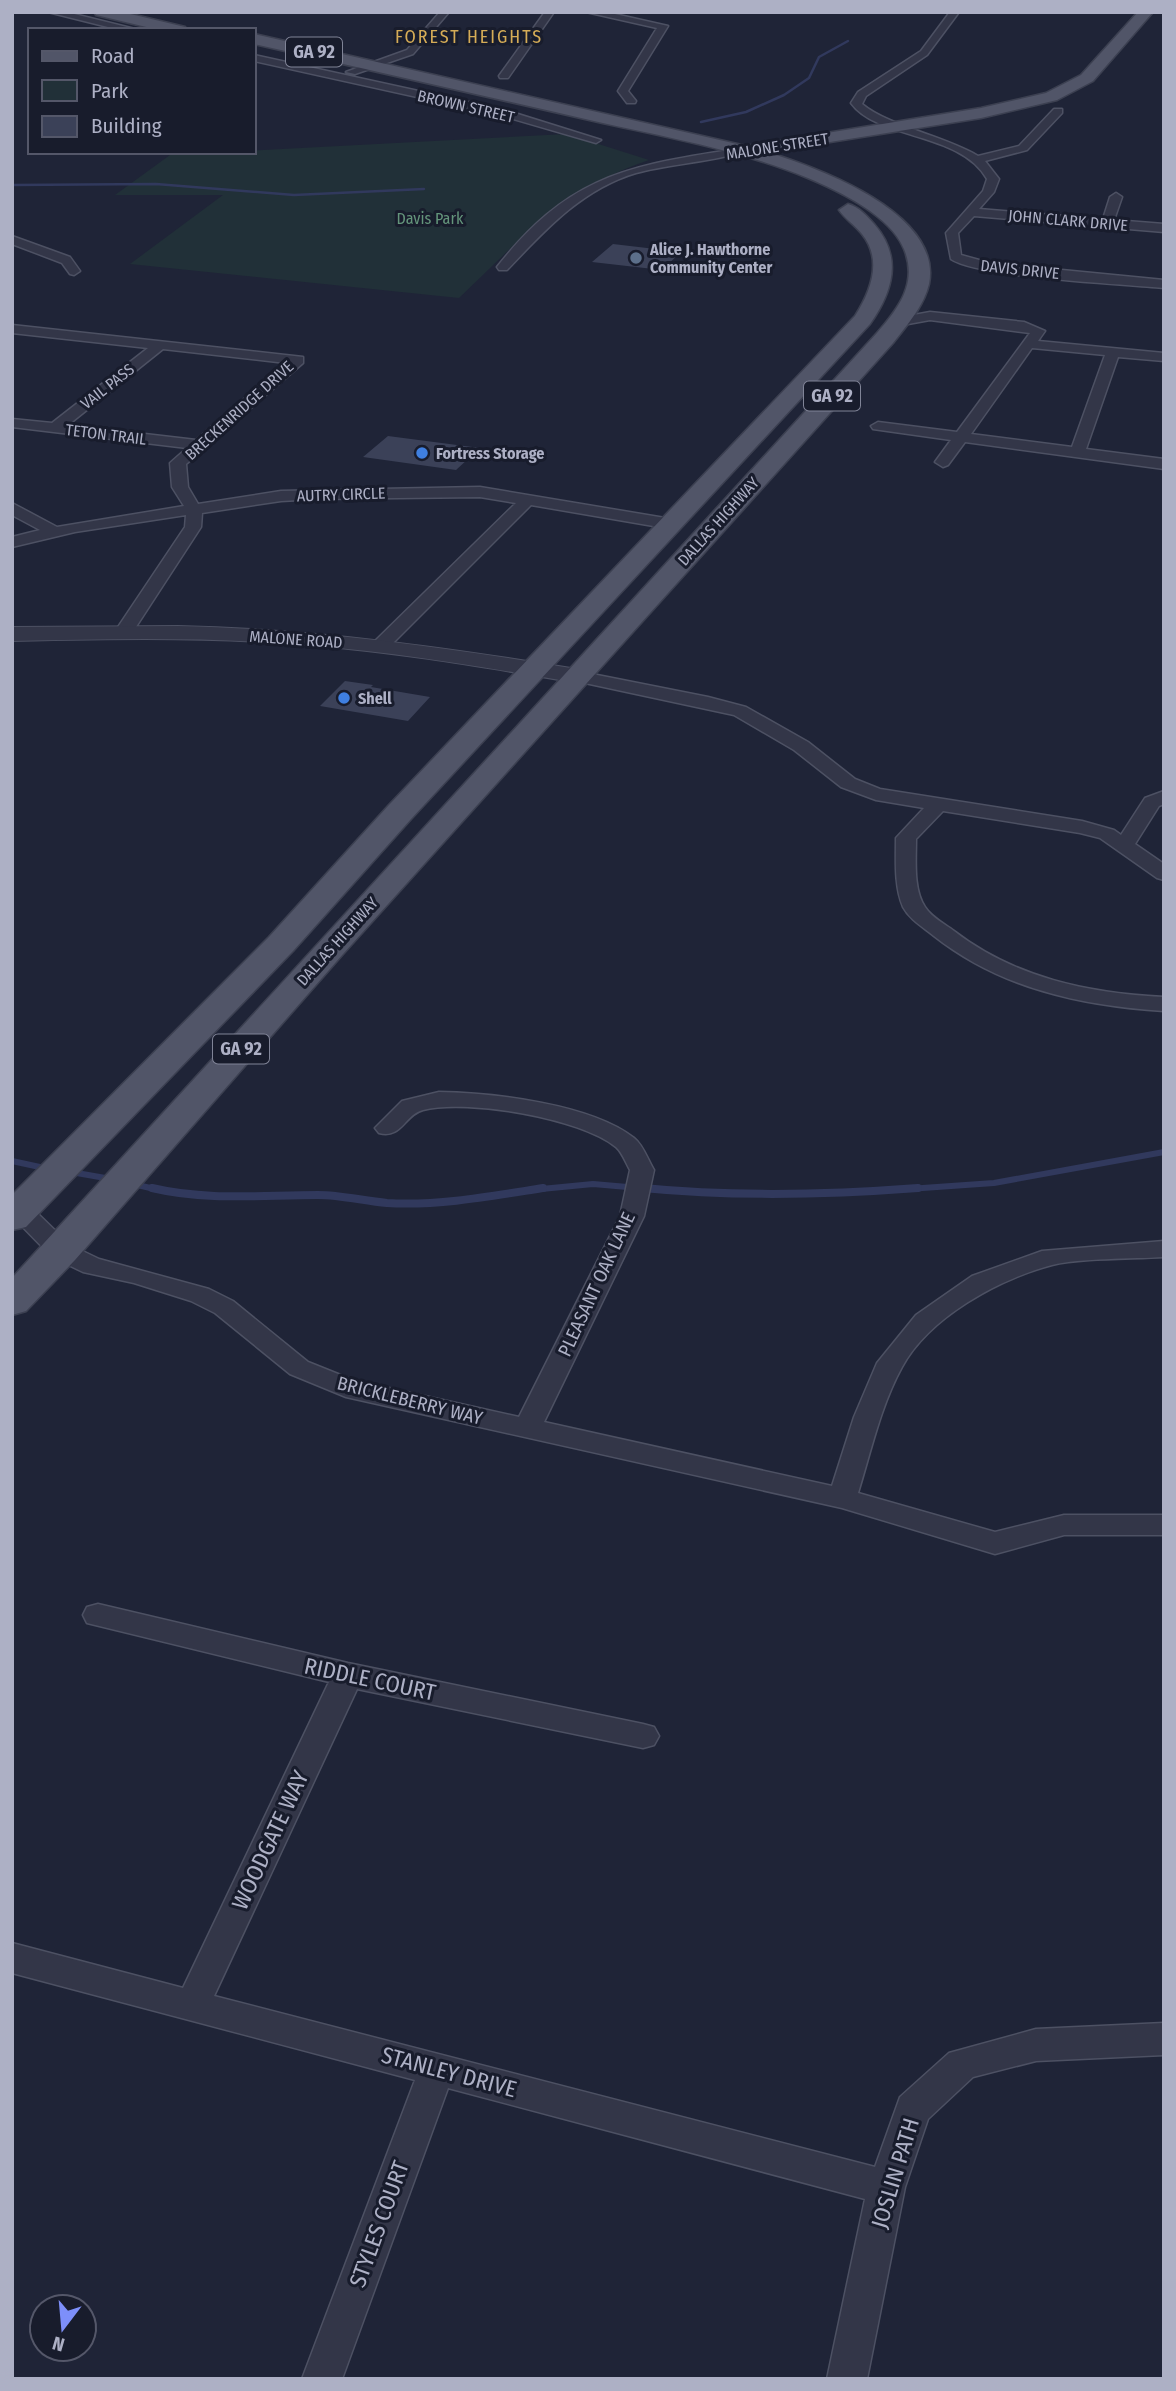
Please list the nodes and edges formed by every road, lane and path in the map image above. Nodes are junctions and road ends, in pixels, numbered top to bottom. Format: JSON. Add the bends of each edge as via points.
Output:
{"nodes":[{"id":1,"x":52,"y":12,"type":"edge"},
{"id":2,"x":101,"y":12,"type":"edge"},
{"id":3,"x":132,"y":12,"type":"edge"},
{"id":4,"x":445,"y":12,"type":"edge"},
{"id":5,"x":550,"y":12,"type":"edge"},
{"id":6,"x":590,"y":12,"type":"edge"},
{"id":7,"x":955,"y":12,"type":"edge"},
{"id":8,"x":1146,"y":12,"type":"edge"},
{"id":9,"x":596,"y":13,"type":"edge"},
{"id":10,"x":198,"y":27,"type":"dead end"},
{"id":11,"x":125,"y":28,"type":"edge"},
{"id":12,"x":171,"y":28,"type":"edge"},
{"id":13,"x":256,"y":39,"type":"edge"},
{"id":14,"x":256,"y":46,"type":"edge"},
{"id":15,"x":337,"y":57,"type":"junction"},
{"id":16,"x":398,"y":57,"type":"junction"},
{"id":17,"x":256,"y":58,"type":"edge"},
{"id":18,"x":367,"y":67,"type":"junction"},
{"id":19,"x":335,"y":76,"type":"junction"},
{"id":20,"x":504,"y":76,"type":"dead end"},
{"id":21,"x":435,"y":79,"type":"junction"},
{"id":22,"x":631,"y":101,"type":"dead end"},
{"id":23,"x":1058,"y":111,"type":"dead end"},
{"id":24,"x":899,"y":126,"type":"junction"},
{"id":25,"x":596,"y":140,"type":"dead end"},
{"id":26,"x":808,"y":141,"type":"junction"},
{"id":27,"x":735,"y":152,"type":"junction"},
{"id":28,"x":978,"y":159,"type":"junction"},
{"id":29,"x":799,"y":168,"type":"junction"},
{"id":30,"x":1116,"y":197,"type":"dead end"},
{"id":31,"x":971,"y":212,"type":"junction"},
{"id":32,"x":1107,"y":224,"type":"junction"},
{"id":33,"x":1164,"y":228,"type":"edge"},
{"id":34,"x":12,"y":240,"type":"edge"},
{"id":35,"x":37,"y":249,"type":"junction"},
{"id":36,"x":12,"y":256,"type":"edge"},
{"id":37,"x":503,"y":267,"type":"dead end"},
{"id":38,"x":74,"y":271,"type":"dead end"},
{"id":39,"x":1164,"y":285,"type":"edge"},
{"id":40,"x":903,"y":314,"type":"junction"},
{"id":41,"x":930,"y":316,"type":"junction"},
{"id":42,"x":20,"y":330,"type":"edge"},
{"id":43,"x":12,"y":341,"type":"edge"},
{"id":44,"x":1029,"y":344,"type":"junction"},
{"id":45,"x":160,"y":345,"type":"junction"},
{"id":46,"x":1113,"y":352,"type":"junction"},
{"id":47,"x":1164,"y":357,"type":"edge"},
{"id":48,"x":12,"y":423,"type":"edge"},
{"id":49,"x":878,"y":426,"type":"dead end"},
{"id":50,"x":55,"y":428,"type":"junction"},
{"id":51,"x":960,"y":437,"type":"junction"},
{"id":52,"x":200,"y":445,"type":"junction"},
{"id":53,"x":1078,"y":452,"type":"junction"},
{"id":54,"x":943,"y":462,"type":"dead end"},
{"id":55,"x":1164,"y":464,"type":"edge"},
{"id":56,"x":529,"y":499,"type":"junction"},
{"id":57,"x":12,"y":508,"type":"edge"},
{"id":58,"x":194,"y":509,"type":"junction"},
{"id":59,"x":671,"y":524,"type":"junction"},
{"id":60,"x":55,"y":532,"type":"junction"},
{"id":61,"x":12,"y":542,"type":"edge"},
{"id":62,"x":123,"y":632,"type":"junction"},
{"id":63,"x":12,"y":634,"type":"edge"},
{"id":64,"x":380,"y":646,"type":"junction"},
{"id":65,"x":534,"y":669,"type":"junction"},
{"id":66,"x":577,"y":676,"type":"junction"},
{"id":67,"x":1164,"y":797,"type":"edge"},
{"id":68,"x":938,"y":804,"type":"junction"},
{"id":69,"x":1124,"y":846,"type":"junction"},
{"id":70,"x":1164,"y":874,"type":"edge"},
{"id":71,"x":1164,"y":1004,"type":"edge"},
{"id":72,"x":387,"y":1128,"type":"dead end"},
{"id":73,"x":16,"y":1214,"type":"edge"},
{"id":74,"x":1164,"y":1249,"type":"edge"},
{"id":75,"x":61,"y":1251,"type":"junction"},
{"id":76,"x":12,"y":1302,"type":"edge"},
{"id":77,"x":528,"y":1427,"type":"junction"},
{"id":78,"x":842,"y":1498,"type":"junction"},
{"id":79,"x":1164,"y":1525,"type":"edge"},
{"id":80,"x":99,"y":1615,"type":"dead end"},
{"id":81,"x":348,"y":1675,"type":"junction"},
{"id":82,"x":643,"y":1736,"type":"dead end"},
{"id":83,"x":12,"y":1958,"type":"edge"},
{"id":84,"x":191,"y":2005,"type":"junction"},
{"id":85,"x":1164,"y":2039,"type":"edge"},
{"id":86,"x":437,"y":2069,"type":"junction"},
{"id":87,"x":886,"y":2186,"type":"junction"},
{"id":88,"x":321,"y":2379,"type":"edge"},
{"id":89,"x":847,"y":2379,"type":"edge"}],
"edges":[{"from":1,"to":11,"type":"street"},
{"from":2,"to":12,"type":"main road"},
{"from":3,"to":10,"type":"main road"},
{"from":4,"to":16,"type":"street","via":[[414,48]]},
{"from":5,"to":20,"type":"street"},
{"from":6,"to":9,"type":"street"},
{"from":7,"to":24,"type":"street","via":[[925,53],[856,103]]},
{"from":8,"to":24,"type":"main road","via":[[1074,87],[1019,106]]},
{"from":9,"to":22,"type":"street","via":[[663,27],[623,92]]},
{"from":13,"to":15,"type":"main road","name":"DALLAS HIGHWAY","number":"GA 92"},
{"from":14,"to":18,"type":"main road","name":"DALLAS HIGHWAY","number":"GA 92"},
{"from":15,"to":16,"type":"main road"},
{"from":15,"to":18,"type":"main road","name":"DALLAS HIGHWAY","number":"GA 92"},
{"from":16,"to":18,"type":"street","name":"BROWN STREET"},
{"from":16,"to":21,"type":"main road","via":[[393,63],[396,66]]},
{"from":17,"to":19,"type":"street","name":"BROWN STREET"},
{"from":18,"to":19,"type":"street","name":"BROWN STREET"},
{"from":18,"to":21,"type":"main road","name":"DALLAS HIGHWAY","number":"GA 92"},
{"from":18,"to":27,"type":"main road","name":"DALLAS HIGHWAY","number":"GA 92"},
{"from":19,"to":25,"type":"street","name":"BROWN STREET","via":[[505,113]]},
{"from":21,"to":27,"type":"main road","name":"DALLAS HIGHWAY","number":"GA 92"},
{"from":23,"to":28,"type":"street","via":[[1023,148]]},
{"from":24,"to":26,"type":"main road","name":"MALONE STREET"},
{"from":24,"to":28,"type":"street"},
{"from":26,"to":27,"type":"main road","name":"MALONE STREET"},
{"from":26,"to":29,"type":"main road","via":[[782,152]]},
{"from":27,"to":29,"type":"main road","name":"DALLAS HIGHWAY","number":"GA 92"},
{"from":27,"to":37,"type":"street","name":"MALONE STREET","via":[[599,183],[544,226]]},
{"from":27,"to":59,"type":"main road","name":"DALLAS HIGHWAY","number":"GA 92","via":[[813,187],[853,213],[870,228],[882,248],[883,276],[880,292],[863,320]]},
{"from":28,"to":31,"type":"street","name":"DAVIS DRIVE","via":[[993,179]]},
{"from":29,"to":40,"type":"main road","name":"DALLAS HIGHWAY","number":"GA 92","via":[[867,201],[903,232],[915,250],[920,274]]},
{"from":30,"to":32,"type":"street"},
{"from":31,"to":32,"type":"street","name":"JOHN CLARK DRIVE"},
{"from":31,"to":39,"type":"street","name":"DAVIS DRIVE","via":[[952,233],[955,256],[962,261]]},
{"from":32,"to":33,"type":"street","name":"JOHN CLARK DRIVE"},
{"from":34,"to":35,"type":"street"},
{"from":35,"to":36,"type":"street"},
{"from":35,"to":38,"type":"street","via":[[66,260]]},
{"from":40,"to":41,"type":"street"},
{"from":40,"to":41,"type":"street","via":[[913,310]]},
{"from":40,"to":66,"type":"main road","name":"DALLAS HIGHWAY","number":"GA 92"},
{"from":41,"to":44,"type":"street","via":[[1035,329],[1038,331]]},
{"from":42,"to":43,"type":"street"},
{"from":42,"to":45,"type":"street","name":"BRECKENRIDGE DRIVE"},
{"from":44,"to":46,"type":"street"},
{"from":44,"to":51,"type":"street"},
{"from":45,"to":50,"type":"street","name":"VAIL PASS"},
{"from":45,"to":52,"type":"street","name":"BRECKENRIDGE DRIVE","via":[[298,360]]},
{"from":46,"to":47,"type":"street"},
{"from":46,"to":53,"type":"street"},
{"from":48,"to":50,"type":"street","name":"TETON TRAIL"},
{"from":49,"to":51,"type":"street"},
{"from":50,"to":52,"type":"street","name":"TETON TRAIL"},
{"from":51,"to":53,"type":"street"},
{"from":51,"to":54,"type":"street"},
{"from":52,"to":58,"type":"street","name":"BRECKENRIDGE DRIVE","via":[[178,463],[180,487]]},
{"from":53,"to":55,"type":"street"},
{"from":56,"to":58,"type":"street","name":"AUTRY CIRCLE","via":[[481,492],[317,494]]},
{"from":56,"to":59,"type":"street","name":"AUTRY CIRCLE"},
{"from":56,"to":64,"type":"street"},
{"from":57,"to":60,"type":"street"},
{"from":58,"to":60,"type":"street","name":"AUTRY CIRCLE"},
{"from":58,"to":62,"type":"street","via":[[193,527]]},
{"from":59,"to":65,"type":"main road","name":"DALLAS HIGHWAY","number":"GA 92"},
{"from":60,"to":61,"type":"street","name":"AUTRY CIRCLE"},
{"from":62,"to":63,"type":"street","name":"MALONE ROAD"},
{"from":62,"to":64,"type":"street","name":"MALONE ROAD","via":[[277,636]]},
{"from":64,"to":65,"type":"street","name":"MALONE ROAD"},
{"from":65,"to":66,"type":"street","name":"MALONE ROAD"},
{"from":65,"to":73,"type":"main road","name":"DALLAS HIGHWAY","number":"GA 92","via":[[281,944]]},
{"from":66,"to":68,"type":"street","via":[[740,711],[802,746],[848,783],[876,794]]},
{"from":66,"to":75,"type":"main road","name":"DALLAS HIGHWAY","number":"GA 92"},
{"from":67,"to":69,"type":"street","via":[[1152,802]]},
{"from":68,"to":69,"type":"street","via":[[1082,827],[1107,834]]},
{"from":68,"to":71,"type":"street","via":[[906,838],[906,874],[915,909],[954,944],[1038,983],[1097,997]]},
{"from":69,"to":70,"type":"street"},
{"from":72,"to":77,"type":"street","name":"PLEASANT OAK LANE","via":[[410,1107],[439,1099],[525,1108],[593,1123],[627,1144],[642,1170],[632,1216]]},
{"from":73,"to":75,"type":"street","name":"BRICKLEBERRY WAY"},
{"from":74,"to":78,"type":"street","via":[[1051,1257],[981,1282],[925,1321],[890,1363]]},
{"from":75,"to":76,"type":"main road","name":"DALLAS HIGHWAY","number":"GA 92"},
{"from":75,"to":77,"type":"street","name":"BRICKLEBERRY WAY","via":[[92,1266],[200,1295],[225,1307],[299,1368],[346,1388]]},
{"from":77,"to":78,"type":"street","name":"BRICKLEBERRY WAY"},
{"from":78,"to":79,"type":"street","name":"BRICKLEBERRY WAY","via":[[995,1543],[1065,1525]]},
{"from":80,"to":81,"type":"street","name":"RIDDLE COURT"},
{"from":81,"to":82,"type":"street","name":"RIDDLE COURT"},
{"from":81,"to":84,"type":"street","name":"WOODGATE WAY"},
{"from":83,"to":84,"type":"street","name":"STANLEY DRIVE"},
{"from":84,"to":86,"type":"street","name":"STANLEY DRIVE"},
{"from":85,"to":87,"type":"street","name":"JOSLIN PATH","via":[[1036,2045],[962,2064],[913,2109]]},
{"from":86,"to":87,"type":"street","name":"STANLEY DRIVE"},
{"from":86,"to":88,"type":"street","name":"STYLES COURT"},
{"from":87,"to":89,"type":"street","name":"JOSLIN PATH"}]}
